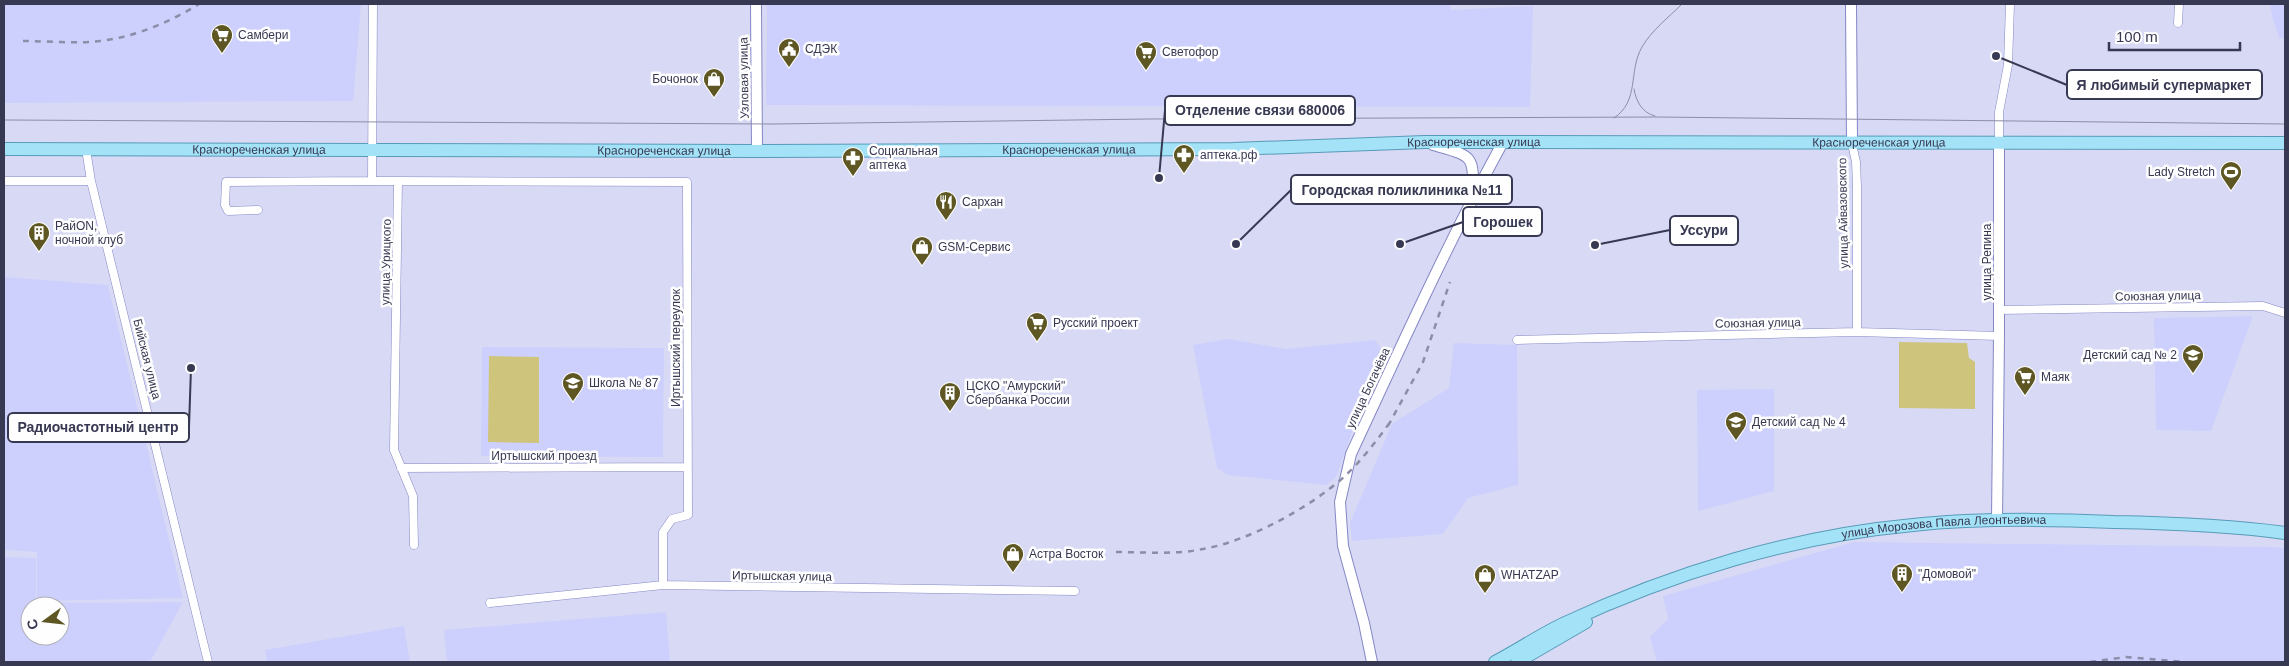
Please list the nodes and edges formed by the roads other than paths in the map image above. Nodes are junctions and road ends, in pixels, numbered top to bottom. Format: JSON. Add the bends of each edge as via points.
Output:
{"nodes":[{"id":1,"x":373,"y":4,"type":"edge"},
{"id":2,"x":756,"y":4,"type":"edge"},
{"id":3,"x":1851,"y":4,"type":"edge"},
{"id":4,"x":2010,"y":4,"type":"edge"},
{"id":5,"x":2178,"y":4,"type":"edge"},
{"id":6,"x":2178,"y":23,"type":"dead end"},
{"id":7,"x":1425,"y":142,"type":"junction"},
{"id":8,"x":1503,"y":142,"type":"junction"},
{"id":9,"x":2285,"y":143,"type":"edge"},
{"id":10,"x":1852,"y":144,"type":"junction"},
{"id":11,"x":1999,"y":144,"type":"junction"},
{"id":12,"x":4,"y":149,"type":"edge"},
{"id":13,"x":86,"y":149,"type":"junction"},
{"id":14,"x":372,"y":150,"type":"junction"},
{"id":15,"x":757,"y":151,"type":"junction"},
{"id":16,"x":4,"y":181,"type":"edge"},
{"id":17,"x":91,"y":181,"type":"junction"},
{"id":18,"x":372,"y":181,"type":"junction"},
{"id":19,"x":398,"y":181,"type":"junction"},
{"id":20,"x":1471,"y":200,"type":"junction"},
{"id":21,"x":258,"y":210,"type":"dead end"},
{"id":22,"x":1999,"y":310,"type":"junction"},
{"id":23,"x":2285,"y":313,"type":"edge"},
{"id":24,"x":1856,"y":332,"type":"junction"},
{"id":25,"x":1999,"y":336,"type":"junction"},
{"id":26,"x":1517,"y":340,"type":"dead end"},
{"id":27,"x":687,"y":467,"type":"junction"},
{"id":28,"x":401,"y":468,"type":"junction"},
{"id":29,"x":1997,"y":520,"type":"junction"},
{"id":30,"x":2285,"y":532,"type":"edge"},
{"id":31,"x":414,"y":545,"type":"dead end"},
{"id":32,"x":663,"y":585,"type":"junction"},
{"id":33,"x":1075,"y":591,"type":"dead end"},
{"id":34,"x":490,"y":603,"type":"dead end"},
{"id":35,"x":1612,"y":603,"type":"junction"},
{"id":36,"x":208,"y":662,"type":"edge"},
{"id":37,"x":1372,"y":662,"type":"edge"},
{"id":38,"x":1495,"y":662,"type":"edge"},
{"id":39,"x":1516,"y":662,"type":"edge"}],
"edges":[{"from":1,"to":14,"type":"street"},
{"from":2,"to":15,"type":"street","name":"Узловая улица"},
{"from":3,"to":10,"type":"street","name":"улица Айвазовского"},
{"from":4,"to":11,"type":"street","name":"улица Репина","via":[[2008,65],[1999,112]]},
{"from":5,"to":6,"type":"street"},
{"from":7,"to":8,"type":"main road","name":"Краснореченская улица"},
{"from":7,"to":15,"type":"main road","name":"Краснореченская улица","via":[[1233,149]]},
{"from":7,"to":20,"type":"street","via":[[1469,158],[1473,169]]},
{"from":8,"to":10,"type":"main road","name":"Краснореченская улица"},
{"from":8,"to":20,"type":"street","name":"улица Богачёва"},
{"from":9,"to":11,"type":"main road","name":"Краснореченская улица"},
{"from":10,"to":11,"type":"main road","name":"Краснореченская улица"},
{"from":10,"to":24,"type":"street","name":"улица Айвазовского","via":[[1857,186]]},
{"from":11,"to":22,"type":"street","name":"улица Репина"},
{"from":12,"to":13,"type":"main road","name":"Краснореченская улица"},
{"from":13,"to":14,"type":"main road","name":"Краснореченская улица"},
{"from":13,"to":17,"type":"street","name":"Бийская улица"},
{"from":14,"to":15,"type":"main road","name":"Краснореченская улица"},
{"from":14,"to":18,"type":"street"},
{"from":16,"to":17,"type":"street"},
{"from":17,"to":36,"type":"street","name":"Бийская улица"},
{"from":18,"to":19,"type":"street"},
{"from":18,"to":21,"type":"street","via":[[226,182],[225,205],[228,211]]},
{"from":19,"to":27,"type":"street","name":"Иртышский переулок","via":[[687,182]]},
{"from":19,"to":28,"type":"street","name":"улица Урицкого","via":[[394,450]]},
{"from":20,"to":37,"type":"street","name":"улица Богачёва","via":[[1426,290],[1359,437],[1345,476],[1340,505],[1343,546]]},
{"from":22,"to":23,"type":"street","name":"Союзная улица","via":[[2262,306]]},
{"from":22,"to":25,"type":"street","name":"улица Репина"},
{"from":24,"to":25,"type":"street","name":"Союзная улица"},
{"from":24,"to":26,"type":"street","name":"Союзная улица"},
{"from":25,"to":29,"type":"street","name":"улица Репина"},
{"from":27,"to":28,"type":"street","name":"Иртышский проезд"},
{"from":27,"to":32,"type":"street","name":"Иртышский переулок","via":[[688,515],[672,519],[663,532]]},
{"from":28,"to":31,"type":"street","name":"улица Урицкого","via":[[413,496]]},
{"from":29,"to":30,"type":"main road","name":"улица Морозова Павла Леонтьевича","via":[[2186,524]]},
{"from":29,"to":35,"type":"main road","name":"улица Морозова Павла Леонтьевича","via":[[1855,532],[1772,550],[1688,575]]},
{"from":32,"to":33,"type":"street","name":"Иртышская улица"},
{"from":32,"to":34,"type":"street","name":"Иртышская улица"},
{"from":35,"to":38,"type":"main road","name":"улица Морозова Павла Леонтьевича","via":[[1562,625]]},
{"from":35,"to":39,"type":"main road","name":"улица Морозова Павла Леонтьевича","via":[[1595,618]]}]}
